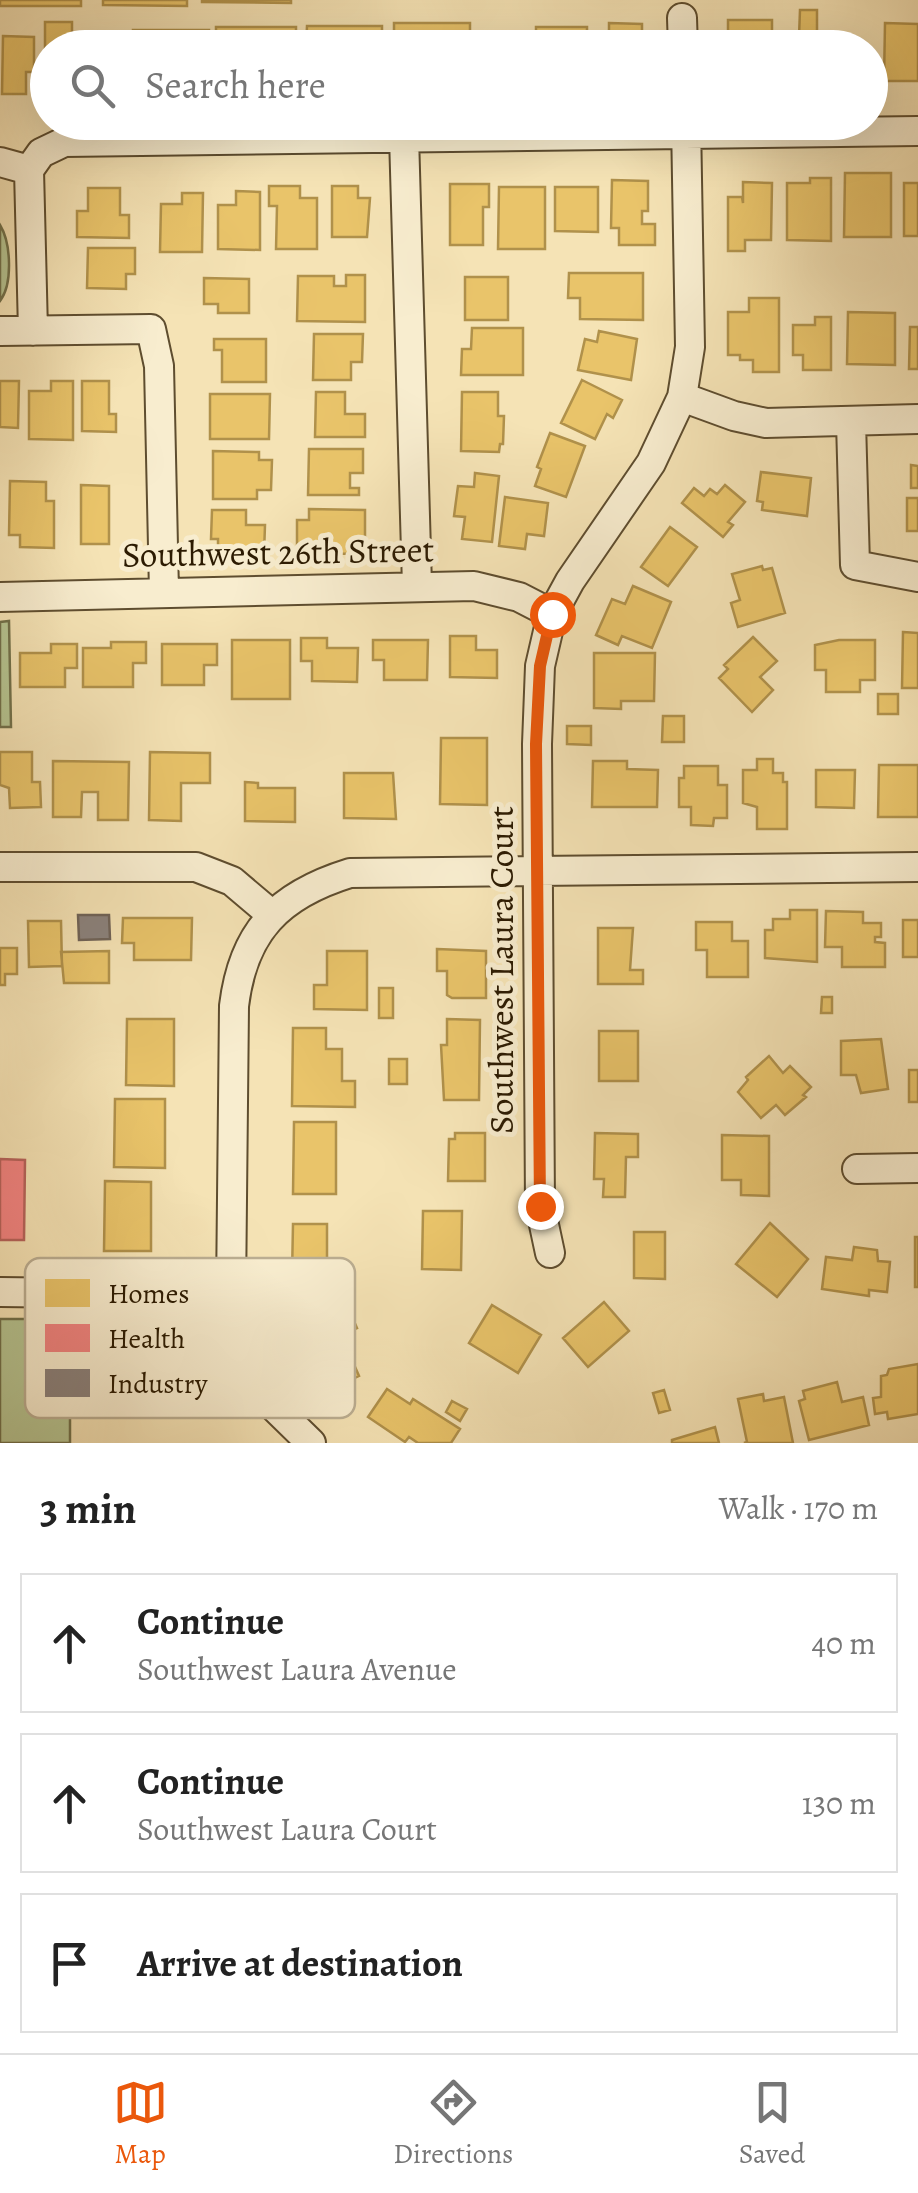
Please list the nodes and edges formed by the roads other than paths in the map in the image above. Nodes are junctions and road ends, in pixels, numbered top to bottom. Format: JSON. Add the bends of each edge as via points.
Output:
{"nodes":[{"id":1,"x":682,"y":18,"type":"dead end"},
{"id":2,"x":682,"y":30,"type":"edge"},
{"id":3,"x":888,"y":130,"type":"edge"},
{"id":4,"x":918,"y":131,"type":"edge"},
{"id":5,"x":177,"y":140,"type":"edge"},
{"id":6,"x":404,"y":140,"type":"edge"},
{"id":7,"x":686,"y":140,"type":"edge"},
{"id":8,"x":0,"y":162,"type":"edge"},
{"id":9,"x":28,"y":170,"type":"junction"},
{"id":10,"x":33,"y":331,"type":"junction"},
{"id":11,"x":0,"y":332,"type":"edge"},
{"id":12,"x":682,"y":397,"type":"junction"},
{"id":13,"x":918,"y":419,"type":"edge"},
{"id":14,"x":851,"y":422,"type":"junction"},
{"id":15,"x":918,"y":577,"type":"edge"},
{"id":16,"x":417,"y":586,"type":"junction"},
{"id":17,"x":164,"y":592,"type":"junction"},
{"id":18,"x":0,"y":597,"type":"edge"},
{"id":19,"x":552,"y":614,"type":"junction"},
{"id":20,"x":0,"y":867,"type":"edge"},
{"id":21,"x":918,"y":867,"type":"edge"},
{"id":22,"x":539,"y":873,"type":"junction"},
{"id":23,"x":271,"y":914,"type":"junction"},
{"id":24,"x":918,"y":1168,"type":"edge"},
{"id":25,"x":857,"y":1169,"type":"dead end"},
{"id":26,"x":550,"y":1253,"type":"dead end"},
{"id":27,"x":232,"y":1258,"type":"edge"},
{"id":28,"x":0,"y":1292,"type":"edge"},
{"id":29,"x":25,"y":1292,"type":"edge"},
{"id":30,"x":285,"y":1418,"type":"edge"},
{"id":31,"x":311,"y":1443,"type":"edge"}],
"edges":[{"from":1,"to":2,"type":"street"},
{"from":3,"to":4,"type":"street"},
{"from":5,"to":9,"type":"street","via":[[64,142],[41,153]]},
{"from":6,"to":16,"type":"street"},
{"from":7,"to":12,"type":"street","name":"Southwest Laura Court","via":[[690,347]]},
{"from":8,"to":9,"type":"street"},
{"from":9,"to":10,"type":"street"},
{"from":10,"to":11,"type":"street"},
{"from":10,"to":17,"type":"street","via":[[151,329],[159,366]]},
{"from":12,"to":14,"type":"street","via":[[766,423]]},
{"from":12,"to":19,"type":"street","name":"Southwest Laura Court","via":[[651,463]]},
{"from":13,"to":14,"type":"street"},
{"from":14,"to":15,"type":"street","via":[[855,564]]},
{"from":16,"to":17,"type":"street","name":"Southwest 26th Street"},
{"from":16,"to":19,"type":"street","name":"Southwest 26th Street","via":[[496,589]]},
{"from":17,"to":18,"type":"street","name":"Southwest 26th Street"},
{"from":19,"to":22,"type":"street","name":"Southwest Laura Court","via":[[540,666],[536,744]]},
{"from":20,"to":23,"type":"street","via":[[196,867],[232,881]]},
{"from":21,"to":22,"type":"street"},
{"from":22,"to":23,"type":"street","via":[[350,873]]},
{"from":22,"to":26,"type":"street","name":"Southwest Laura Court","via":[[540,1206]]},
{"from":23,"to":27,"type":"street","via":[[252,940],[236,991]]},
{"from":24,"to":25,"type":"street"},
{"from":28,"to":29,"type":"street"},
{"from":30,"to":31,"type":"street"}]}
